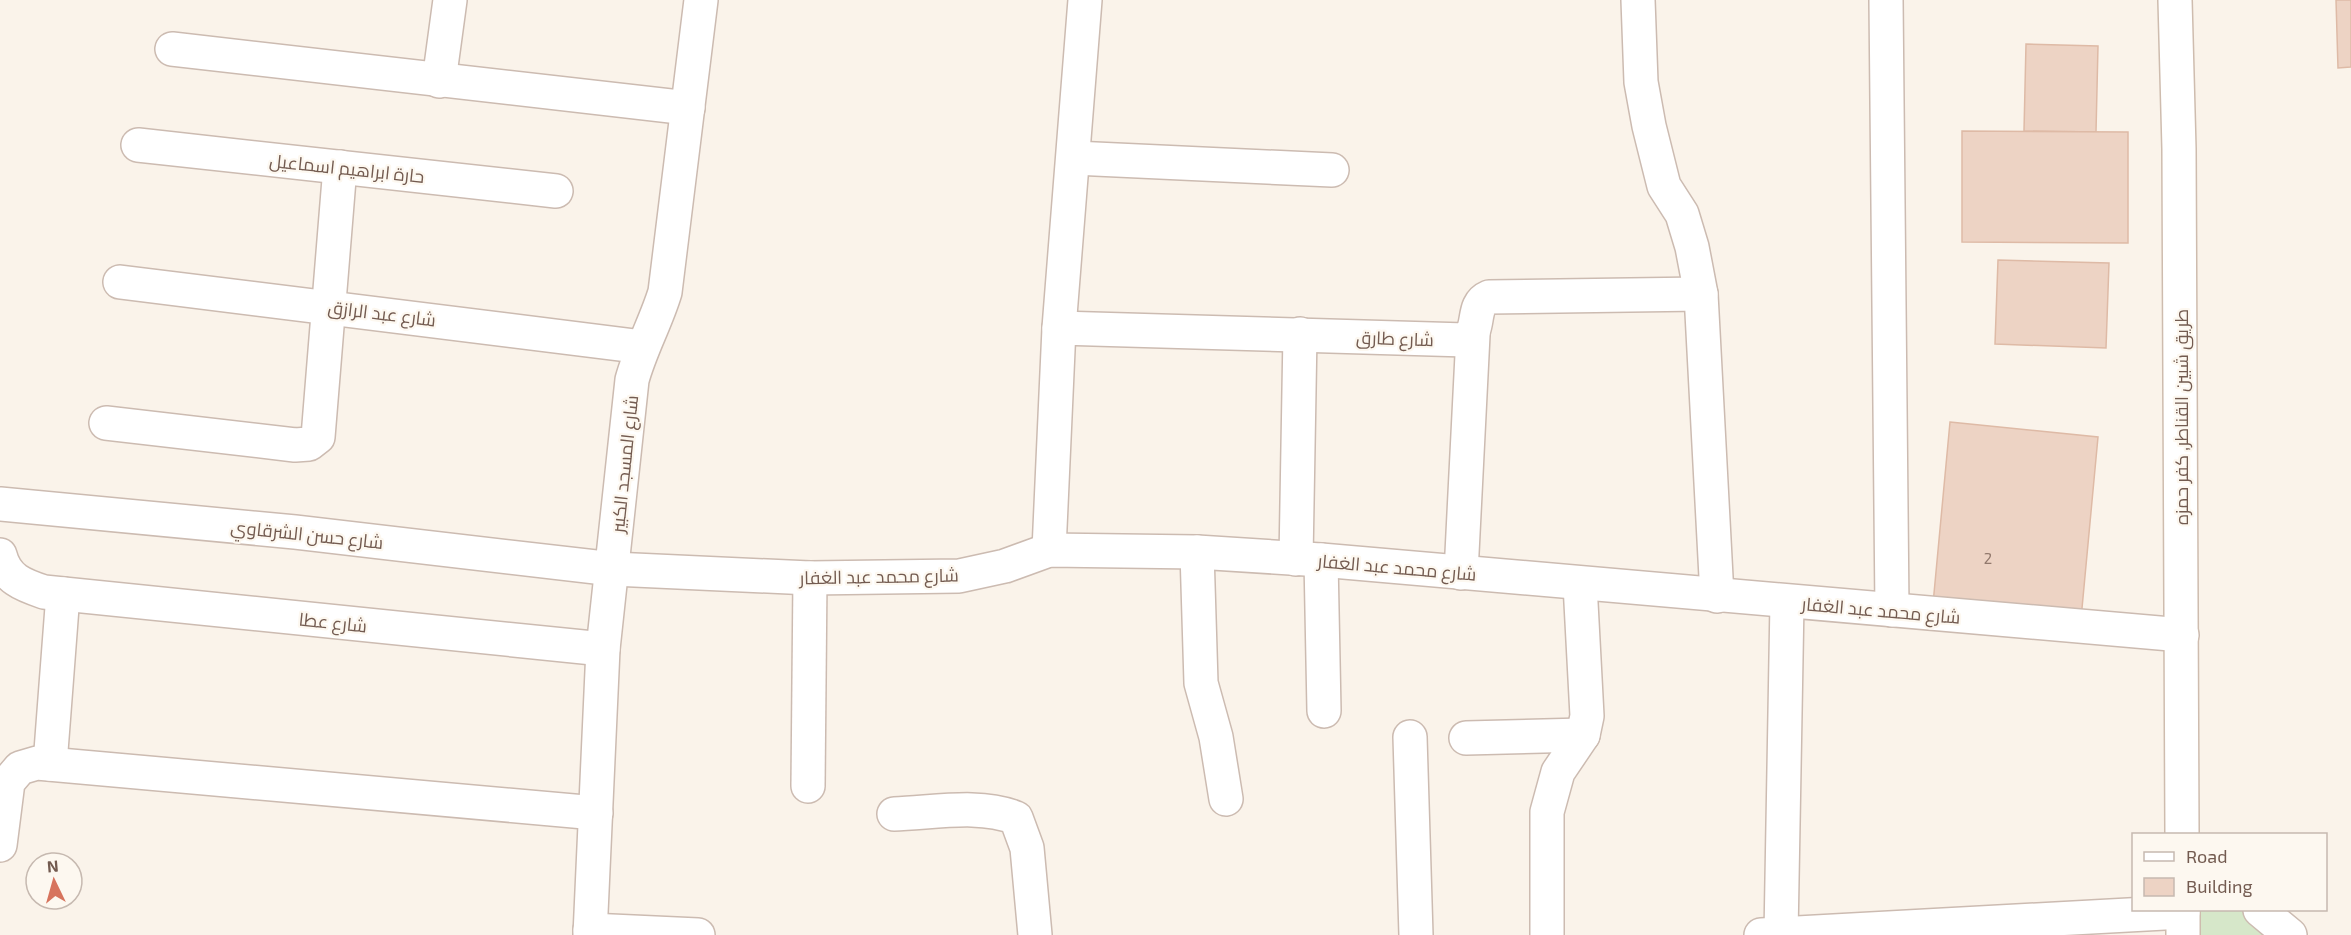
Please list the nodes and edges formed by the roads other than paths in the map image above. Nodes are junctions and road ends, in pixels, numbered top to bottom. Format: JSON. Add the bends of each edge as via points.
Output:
{"nodes":[{"id":1,"x":450,"y":0,"type":"edge"},
{"id":2,"x":701,"y":0,"type":"edge"},
{"id":3,"x":1085,"y":0,"type":"edge"},
{"id":4,"x":1638,"y":0,"type":"edge"},
{"id":5,"x":1886,"y":0,"type":"edge"},
{"id":6,"x":2175,"y":0,"type":"edge"},
{"id":7,"x":172,"y":49,"type":"dead end"},
{"id":8,"x":439,"y":81,"type":"junction"},
{"id":9,"x":688,"y":108,"type":"junction"},
{"id":10,"x":138,"y":145,"type":"dead end"},
{"id":11,"x":1074,"y":158,"type":"junction"},
{"id":12,"x":340,"y":167,"type":"junction"},
{"id":13,"x":1332,"y":170,"type":"dead end"},
{"id":14,"x":556,"y":190,"type":"dead end"},
{"id":15,"x":120,"y":282,"type":"dead end"},
{"id":16,"x":1701,"y":294,"type":"junction"},
{"id":17,"x":329,"y":306,"type":"junction"},
{"id":18,"x":1059,"y":328,"type":"junction"},
{"id":19,"x":1300,"y":334,"type":"junction"},
{"id":20,"x":1473,"y":336,"type":"junction"},
{"id":21,"x":644,"y":347,"type":"junction"},
{"id":22,"x":106,"y":423,"type":"dead end"},
{"id":23,"x":0,"y":504,"type":"edge"},
{"id":24,"x":1049,"y":550,"type":"junction"},
{"id":25,"x":1197,"y":552,"type":"junction"},
{"id":26,"x":0,"y":555,"type":"edge"},
{"id":27,"x":1308,"y":559,"type":"junction"},
{"id":28,"x":613,"y":568,"type":"junction"},
{"id":29,"x":1461,"y":573,"type":"junction"},
{"id":30,"x":810,"y":578,"type":"junction"},
{"id":31,"x":1580,"y":584,"type":"junction"},
{"id":32,"x":63,"y":594,"type":"junction"},
{"id":33,"x":1717,"y":596,"type":"junction"},
{"id":34,"x":1787,"y":602,"type":"junction"},
{"id":35,"x":1892,"y":610,"type":"junction"},
{"id":36,"x":2182,"y":635,"type":"junction"},
{"id":37,"x":603,"y":649,"type":"junction"},
{"id":38,"x":1324,"y":711,"type":"dead end"},
{"id":39,"x":1583,"y":735,"type":"junction"},
{"id":40,"x":1410,"y":736,"type":"dead end"},
{"id":41,"x":1466,"y":738,"type":"dead end"},
{"id":42,"x":50,"y":764,"type":"junction"},
{"id":43,"x":808,"y":786,"type":"dead end"},
{"id":44,"x":1226,"y":799,"type":"dead end"},
{"id":45,"x":596,"y":813,"type":"junction"},
{"id":46,"x":894,"y":814,"type":"dead end"},
{"id":47,"x":2187,"y":829,"type":"edge"},
{"id":48,"x":0,"y":845,"type":"edge"},
{"id":49,"x":2262,"y":911,"type":"edge"},
{"id":50,"x":2183,"y":919,"type":"edge"},
{"id":51,"x":590,"y":933,"type":"edge"},
{"id":52,"x":1780,"y":934,"type":"edge"},
{"id":53,"x":698,"y":935,"type":"edge"},
{"id":54,"x":1035,"y":935,"type":"edge"},
{"id":55,"x":1416,"y":935,"type":"edge"},
{"id":56,"x":1547,"y":935,"type":"edge"},
{"id":57,"x":1761,"y":935,"type":"edge"},
{"id":58,"x":2289,"y":935,"type":"edge"}],
"edges":[{"from":1,"to":8,"type":"street"},
{"from":2,"to":9,"type":"street","name":"شارع المسجد الكبير"},
{"from":3,"to":11,"type":"street"},
{"from":4,"to":16,"type":"street","via":[[1641,82],[1648,126],[1664,186],[1682,214]]},
{"from":5,"to":35,"type":"street"},
{"from":6,"to":36,"type":"street","name":"طريق شبين القناطر, كفر حمزه"},
{"from":7,"to":8,"type":"street"},
{"from":8,"to":9,"type":"street"},
{"from":9,"to":21,"type":"street","name":"شارع المسجد الكبير","via":[[665,292]]},
{"from":10,"to":12,"type":"street","name":"حارة ابراهيم اسماعيل"},
{"from":11,"to":13,"type":"street"},
{"from":11,"to":18,"type":"street"},
{"from":12,"to":14,"type":"street","name":"حارة ابراهيم اسماعيل"},
{"from":12,"to":17,"type":"street"},
{"from":15,"to":17,"type":"street","name":"شارع عبد الرازق"},
{"from":16,"to":20,"type":"street","via":[[1489,297],[1478,308]]},
{"from":16,"to":33,"type":"street"},
{"from":17,"to":21,"type":"street","name":"شارع عبد الرازق"},
{"from":17,"to":22,"type":"street","via":[[320,426],[318,436],[309,444]]},
{"from":18,"to":19,"type":"street","name":"شارع طارق"},
{"from":18,"to":24,"type":"street"},
{"from":19,"to":20,"type":"street","name":"شارع طارق","via":[[1457,340]]},
{"from":19,"to":27,"type":"street"},
{"from":20,"to":29,"type":"street"},
{"from":21,"to":28,"type":"street","name":"شارع المسجد الكبير","via":[[632,380]]},
{"from":23,"to":28,"type":"street","name":"شارع حسن الشرقاوي"},
{"from":24,"to":25,"type":"street","name":"شارع محمد عبد الغفار"},
{"from":24,"to":30,"type":"street","name":"شارع محمد عبد الغفار","via":[[1005,566],[959,576]]},
{"from":25,"to":27,"type":"street","name":"شارع محمد عبد الغفار"},
{"from":25,"to":44,"type":"street","via":[[1201,683],[1216,737]]},
{"from":26,"to":32,"type":"street","name":"شارع عطا","via":[[2,565],[18,584]]},
{"from":27,"to":29,"type":"street","name":"شارع محمد عبد الغفار"},
{"from":27,"to":38,"type":"street"},
{"from":28,"to":30,"type":"street","name":"شارع محمد عبد الغفار"},
{"from":28,"to":37,"type":"street","name":"شارع المسجد الكبير"},
{"from":29,"to":31,"type":"street","name":"شارع محمد عبد الغفار"},
{"from":30,"to":43,"type":"street"},
{"from":31,"to":33,"type":"street","name":"شارع محمد عبد الغفار"},
{"from":31,"to":39,"type":"street","via":[[1587,716]]},
{"from":32,"to":37,"type":"street","name":"شارع عطا"},
{"from":32,"to":42,"type":"street"},
{"from":33,"to":34,"type":"street","name":"شارع محمد عبد الغفار"},
{"from":34,"to":35,"type":"street","name":"شارع محمد عبد الغفار"},
{"from":34,"to":52,"type":"street"},
{"from":35,"to":36,"type":"street","name":"شارع محمد عبد الغفار"},
{"from":36,"to":47,"type":"street","name":"طريق شبين القناطر, كفر حمزه"},
{"from":37,"to":45,"type":"street","name":"شارع المسجد الكبير"},
{"from":39,"to":41,"type":"street"},
{"from":39,"to":56,"type":"street","via":[[1558,772],[1547,812]]},
{"from":40,"to":55,"type":"street"},
{"from":42,"to":45,"type":"street"},
{"from":42,"to":48,"type":"street","via":[[20,768],[8,782]]},
{"from":45,"to":51,"type":"street","name":"شارع المسجد الكبير"},
{"from":46,"to":54,"type":"street","via":[[984,811],[1016,818],[1027,848]]},
{"from":49,"to":58,"type":"street"},
{"from":50,"to":52,"type":"street"},
{"from":51,"to":53,"type":"street"},
{"from":52,"to":57,"type":"street"}]}
